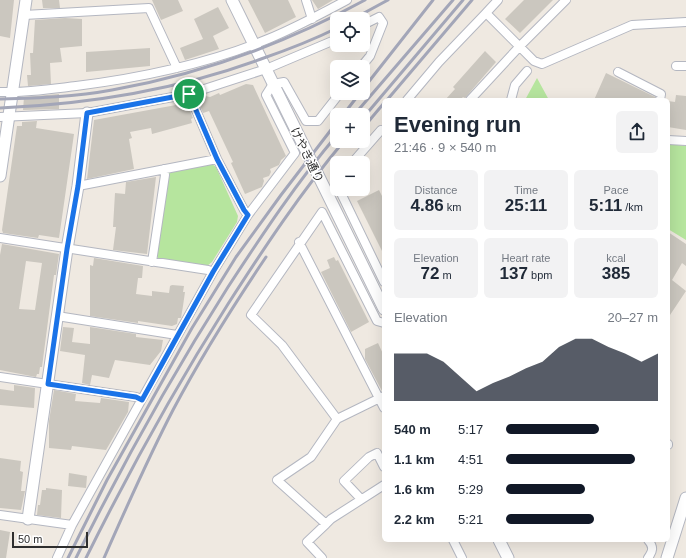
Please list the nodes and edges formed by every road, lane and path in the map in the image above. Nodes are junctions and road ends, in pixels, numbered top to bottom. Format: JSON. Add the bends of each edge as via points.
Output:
{"nodes":[{"id":1,"x":26,"y":0,"type":"edge"},
{"id":2,"x":145,"y":0,"type":"edge"},
{"id":3,"x":232,"y":0,"type":"edge"},
{"id":4,"x":306,"y":0,"type":"edge"},
{"id":5,"x":347,"y":0,"type":"edge"},
{"id":6,"x":498,"y":0,"type":"edge"},
{"id":7,"x":566,"y":0,"type":"edge"},
{"id":8,"x":149,"y":8,"type":"junction"},
{"id":9,"x":486,"y":13,"type":"junction"},
{"id":10,"x":24,"y":15,"type":"junction"},
{"id":11,"x":312,"y":18,"type":"junction"},
{"id":12,"x":370,"y":22,"type":"edge"},
{"id":13,"x":686,"y":22,"type":"edge"},
{"id":14,"x":330,"y":41,"type":"edge"},
{"id":15,"x":254,"y":44,"type":"junction"},
{"id":16,"x":520,"y":46,"type":"junction"},
{"id":17,"x":367,"y":60,"type":"edge"},
{"id":18,"x":676,"y":66,"type":"dead end"},
{"id":19,"x":686,"y":66,"type":"edge"},
{"id":20,"x":177,"y":68,"type":"junction"},
{"id":21,"x":266,"y":69,"type":"junction"},
{"id":22,"x":527,"y":71,"type":"dead end"},
{"id":23,"x":618,"y":72,"type":"dead end"},
{"id":24,"x":273,"y":84,"type":"junction"},
{"id":25,"x":0,"y":92,"type":"edge"},
{"id":26,"x":12,"y":92,"type":"junction"},
{"id":27,"x":189,"y":94,"type":"junction"},
{"id":28,"x":409,"y":98,"type":"edge"},
{"id":29,"x":472,"y":98,"type":"edge"},
{"id":30,"x":512,"y":98,"type":"edge"},
{"id":31,"x":660,"y":98,"type":"edge"},
{"id":32,"x":335,"y":100,"type":"edge"},
{"id":33,"x":87,"y":113,"type":"junction"},
{"id":34,"x":4,"y":117,"type":"edge"},
{"id":35,"x":382,"y":132,"type":"edge"},
{"id":36,"x":670,"y":140,"type":"edge"},
{"id":37,"x":686,"y":141,"type":"edge"},
{"id":38,"x":359,"y":156,"type":"edge"},
{"id":39,"x":217,"y":159,"type":"junction"},
{"id":40,"x":164,"y":168,"type":"junction"},
{"id":41,"x":0,"y":176,"type":"edge"},
{"id":42,"x":78,"y":186,"type":"junction"},
{"id":43,"x":342,"y":196,"type":"edge"},
{"id":44,"x":248,"y":215,"type":"junction"},
{"id":45,"x":0,"y":238,"type":"edge"},
{"id":46,"x":299,"y":242,"type":"junction"},
{"id":47,"x":67,"y":249,"type":"junction"},
{"id":48,"x":152,"y":262,"type":"junction"},
{"id":49,"x":213,"y":272,"type":"junction"},
{"id":50,"x":382,"y":278,"type":"edge"},
{"id":51,"x":382,"y":305,"type":"edge"},
{"id":52,"x":57,"y":316,"type":"junction"},
{"id":53,"x":382,"y":322,"type":"edge"},
{"id":54,"x":177,"y":335,"type":"junction"},
{"id":55,"x":0,"y":377,"type":"edge"},
{"id":56,"x":48,"y":384,"type":"junction"},
{"id":57,"x":381,"y":397,"type":"edge"},
{"id":58,"x":142,"y":400,"type":"junction"},
{"id":59,"x":337,"y":419,"type":"junction"},
{"id":60,"x":382,"y":464,"type":"edge"},
{"id":61,"x":382,"y":486,"type":"edge"},
{"id":62,"x":686,"y":498,"type":"edge"},
{"id":63,"x":361,"y":499,"type":"junction"},
{"id":64,"x":0,"y":515,"type":"edge"},
{"id":65,"x":28,"y":519,"type":"junction"},
{"id":66,"x":326,"y":524,"type":"junction"},
{"id":67,"x":682,"y":524,"type":"edge"},
{"id":68,"x":72,"y":525,"type":"junction"},
{"id":69,"x":454,"y":542,"type":"edge"},
{"id":70,"x":500,"y":542,"type":"edge"},
{"id":71,"x":650,"y":542,"type":"edge"},
{"id":72,"x":57,"y":558,"type":"edge"},
{"id":73,"x":322,"y":558,"type":"edge"},
{"id":74,"x":462,"y":558,"type":"edge"},
{"id":75,"x":508,"y":558,"type":"edge"},
{"id":76,"x":648,"y":558,"type":"edge"},
{"id":77,"x":667,"y":558,"type":"edge"}],
"edges":[{"from":1,"to":10,"type":"street"},
{"from":2,"to":8,"type":"street"},
{"from":3,"to":15,"type":"street","name":"けやき通り"},
{"from":4,"to":11,"type":"street"},
{"from":5,"to":11,"type":"street"},
{"from":6,"to":9,"type":"street"},
{"from":7,"to":16,"type":"street"},
{"from":8,"to":10,"type":"street"},
{"from":8,"to":20,"type":"street"},
{"from":9,"to":16,"type":"street"},
{"from":9,"to":28,"type":"street"},
{"from":10,"to":26,"type":"street"},
{"from":11,"to":15,"type":"street"},
{"from":12,"to":17,"type":"street","via":[[380,17],[383,23]]},
{"from":13,"to":16,"type":"street","via":[[632,25],[542,64],[534,61]]},
{"from":14,"to":21,"type":"street"},
{"from":15,"to":20,"type":"street"},
{"from":15,"to":21,"type":"street","name":"けやき通り"},
{"from":16,"to":29,"type":"street"},
{"from":18,"to":19,"type":"street"},
{"from":20,"to":26,"type":"street","via":[[103,82]]},
{"from":21,"to":24,"type":"street","name":"けやき通り"},
{"from":21,"to":27,"type":"street"},
{"from":22,"to":30,"type":"street","via":[[515,85]]},
{"from":23,"to":31,"type":"street","via":[[661,94]]},
{"from":24,"to":32,"type":"street","via":[[284,82],[306,121],[318,122]]},
{"from":24,"to":44,"type":"street","via":[[266,94],[295,153]]},
{"from":24,"to":51,"type":"street","name":"けやき通り"},
{"from":25,"to":26,"type":"street"},
{"from":26,"to":34,"type":"street"},
{"from":27,"to":33,"type":"street"},
{"from":27,"to":39,"type":"street"},
{"from":33,"to":34,"type":"street"},
{"from":33,"to":42,"type":"street"},
{"from":34,"to":41,"type":"street"},
{"from":35,"to":38,"type":"street"},
{"from":36,"to":37,"type":"street"},
{"from":39,"to":40,"type":"street"},
{"from":39,"to":44,"type":"street"},
{"from":40,"to":42,"type":"street"},
{"from":40,"to":48,"type":"street","via":[[166,175]]},
{"from":42,"to":47,"type":"street"},
{"from":43,"to":50,"type":"street"},
{"from":44,"to":49,"type":"street"},
{"from":45,"to":47,"type":"street"},
{"from":46,"to":53,"type":"street","via":[[322,212],[377,321]]},
{"from":46,"to":57,"type":"street"},
{"from":46,"to":59,"type":"street","via":[[251,315],[282,346]]},
{"from":47,"to":48,"type":"street"},
{"from":47,"to":52,"type":"street"},
{"from":48,"to":49,"type":"street"},
{"from":49,"to":54,"type":"street"},
{"from":52,"to":54,"type":"street"},
{"from":52,"to":56,"type":"street"},
{"from":54,"to":58,"type":"street"},
{"from":55,"to":56,"type":"street"},
{"from":56,"to":58,"type":"street"},
{"from":56,"to":65,"type":"street"},
{"from":57,"to":59,"type":"street"},
{"from":58,"to":68,"type":"street"},
{"from":59,"to":66,"type":"street","via":[[311,457],[277,480]]},
{"from":60,"to":63,"type":"street","via":[[377,453],[369,457],[344,481]]},
{"from":61,"to":63,"type":"street"},
{"from":62,"to":67,"type":"street"},
{"from":63,"to":66,"type":"street"},
{"from":64,"to":65,"type":"street"},
{"from":65,"to":68,"type":"street"},
{"from":66,"to":73,"type":"street","via":[[307,542]]},
{"from":67,"to":77,"type":"street"},
{"from":68,"to":72,"type":"street"},
{"from":69,"to":74,"type":"street"},
{"from":70,"to":75,"type":"street"},
{"from":71,"to":76,"type":"street","via":[[653,549]]}]}
